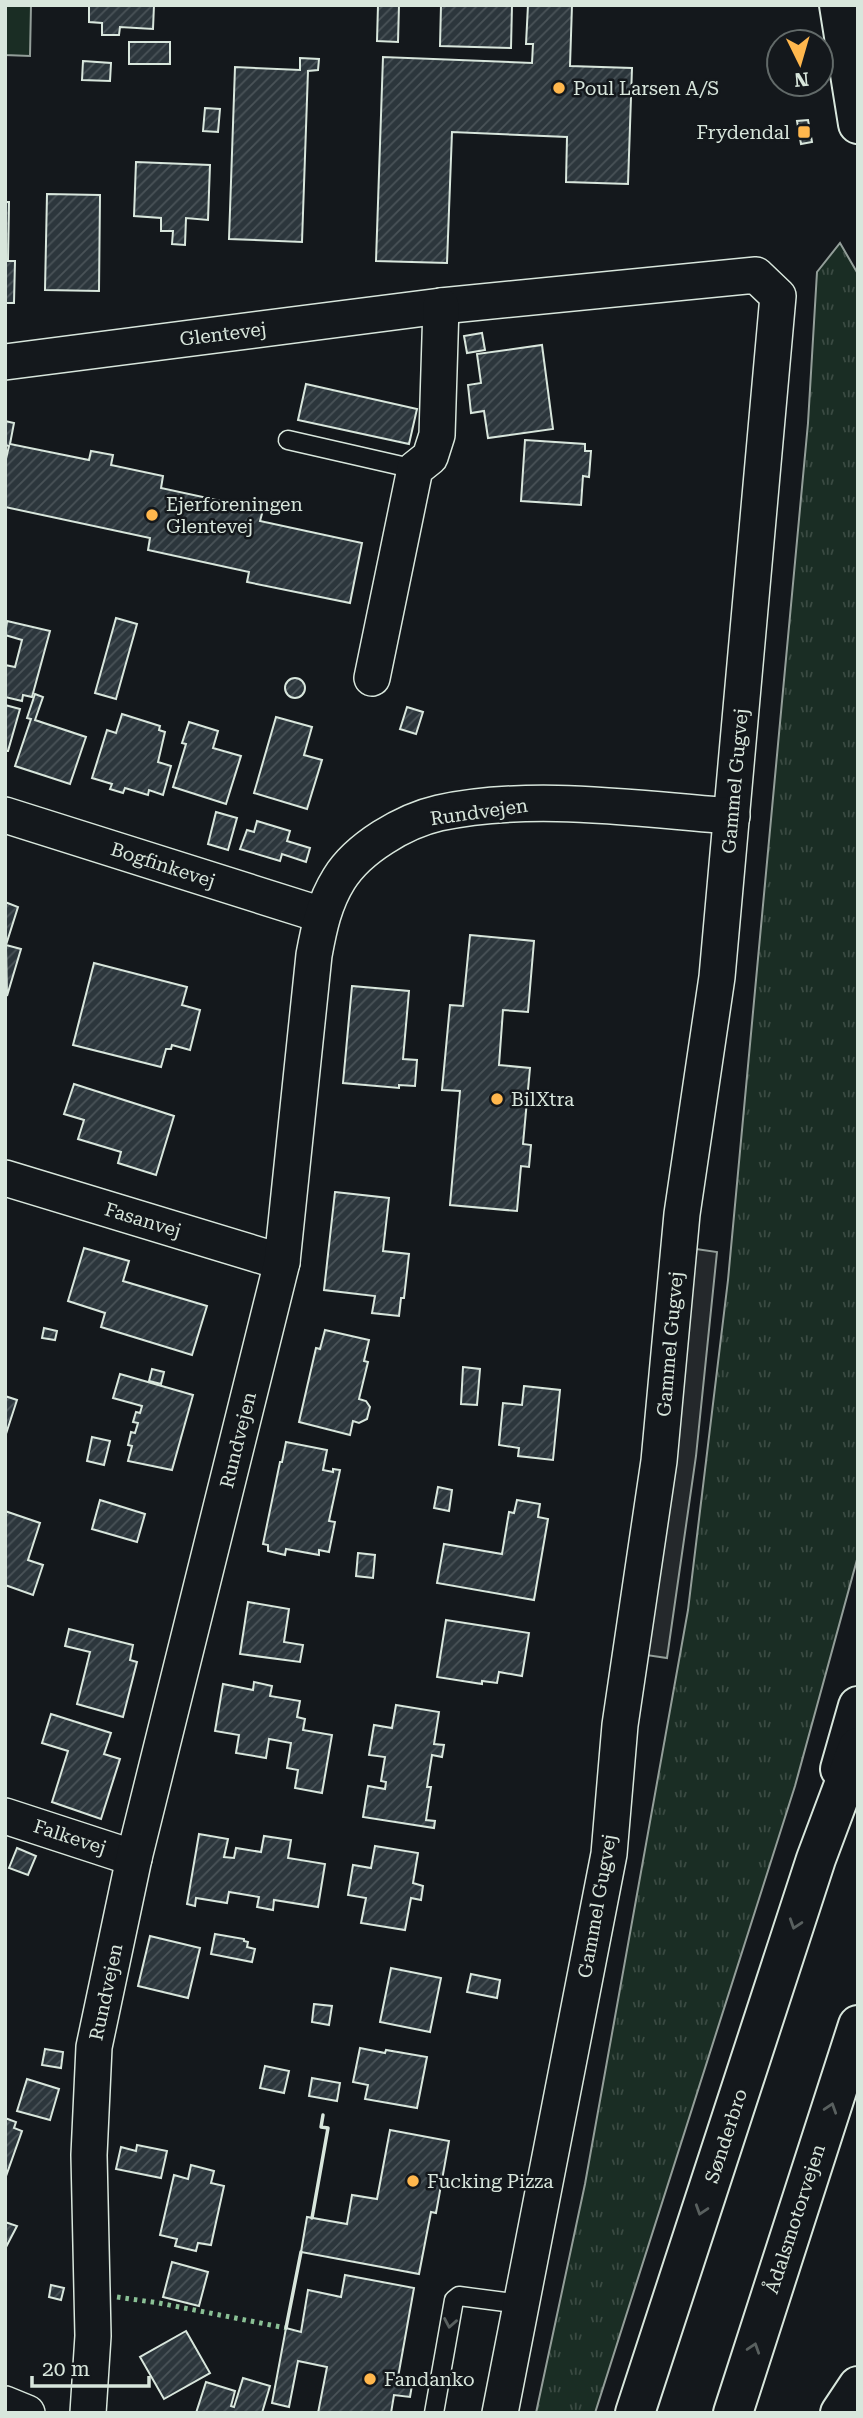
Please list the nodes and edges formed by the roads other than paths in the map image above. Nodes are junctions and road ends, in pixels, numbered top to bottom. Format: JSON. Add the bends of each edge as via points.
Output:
{"nodes":[{"id":1,"x":839,"y":5,"type":"edge"},
{"id":2,"x":858,"y":124,"type":"edge"},
{"id":3,"x":756,"y":275,"type":"joint"},
{"id":4,"x":441,"y":306,"type":"junction"},
{"id":5,"x":5,"y":362,"type":"edge"},
{"id":6,"x":288,"y":440,"type":"dead end"},
{"id":7,"x":415,"y":469,"type":"junction"},
{"id":8,"x":372,"y":678,"type":"dead end"},
{"id":9,"x":5,"y":815,"type":"edge"},
{"id":10,"x":732,"y":816,"type":"junction"},
{"id":11,"x":322,"y":915,"type":"junction"},
{"id":12,"x":5,"y":1178,"type":"edge"},
{"id":13,"x":282,"y":1262,"type":"junction"},
{"id":14,"x":858,"y":1706,"type":"edge"},
{"id":15,"x":858,"y":1747,"type":"edge"},
{"id":16,"x":5,"y":1816,"type":"edge"},
{"id":17,"x":134,"y":1858,"type":"junction"},
{"id":18,"x":816,"y":1859,"type":"junction"},
{"id":19,"x":858,"y":2025,"type":"edge"},
{"id":20,"x":521,"y":2304,"type":"junction"},
{"id":21,"x":858,"y":2386,"type":"edge"},
{"id":22,"x":5,"y":2404,"type":"edge"},
{"id":23,"x":27,"y":2413,"type":"edge"},
{"id":24,"x":88,"y":2413,"type":"edge"},
{"id":25,"x":434,"y":2413,"type":"edge"},
{"id":26,"x":500,"y":2413,"type":"edge"},
{"id":27,"x":635,"y":2413,"type":"edge"},
{"id":28,"x":733,"y":2413,"type":"edge"},
{"id":29,"x":840,"y":2413,"type":"edge"}],
"edges":[{"from":1,"to":2,"type":"main road"},
{"from":3,"to":4,"type":"street","name":"Glentevej"},
{"from":3,"to":10,"type":"street","name":"Gammel Gugvej","via":[[778,296]]},
{"from":4,"to":5,"type":"street","name":"Glentevej"},
{"from":4,"to":7,"type":"street","via":[[437,435],[430,457]]},
{"from":6,"to":7,"type":"lane"},
{"from":7,"to":8,"type":"street"},
{"from":9,"to":11,"type":"street","name":"Bogfinkevej"},
{"from":10,"to":11,"type":"street","name":"Rundvejen","via":[[560,802],[438,813],[399,828],[364,852],[339,878]]},
{"from":10,"to":20,"type":"street","name":"Gammel Gugvej","via":[[717,977],[682,1214],[659,1461],[620,1726],[609,1854]]},
{"from":11,"to":13,"type":"street","name":"Rundvejen"},
{"from":12,"to":13,"type":"street","name":"Fasanvej"},
{"from":13,"to":17,"type":"street","name":"Rundvejen"},
{"from":14,"to":18,"type":"main road","name":"Sønderbro"},
{"from":15,"to":18,"type":"main road","name":"Sønderbro"},
{"from":16,"to":17,"type":"street","name":"Falkevej"},
{"from":17,"to":24,"type":"street","name":"Rundvejen","via":[[94,2047],[89,2155],[93,2336]]},
{"from":18,"to":27,"type":"main road","name":"Sønderbro","one_way":true},
{"from":28,"to":19,"type":"main road","name":"Ådalsmotorvejen","one_way":true},
{"from":20,"to":25,"type":"lane","one_way":true,"via":[[459,2296],[454,2300]]},
{"from":20,"to":26,"type":"street","name":"Gammel Gugvej"},
{"from":21,"to":29,"type":"main road"},
{"from":22,"to":23,"type":"street"}]}
